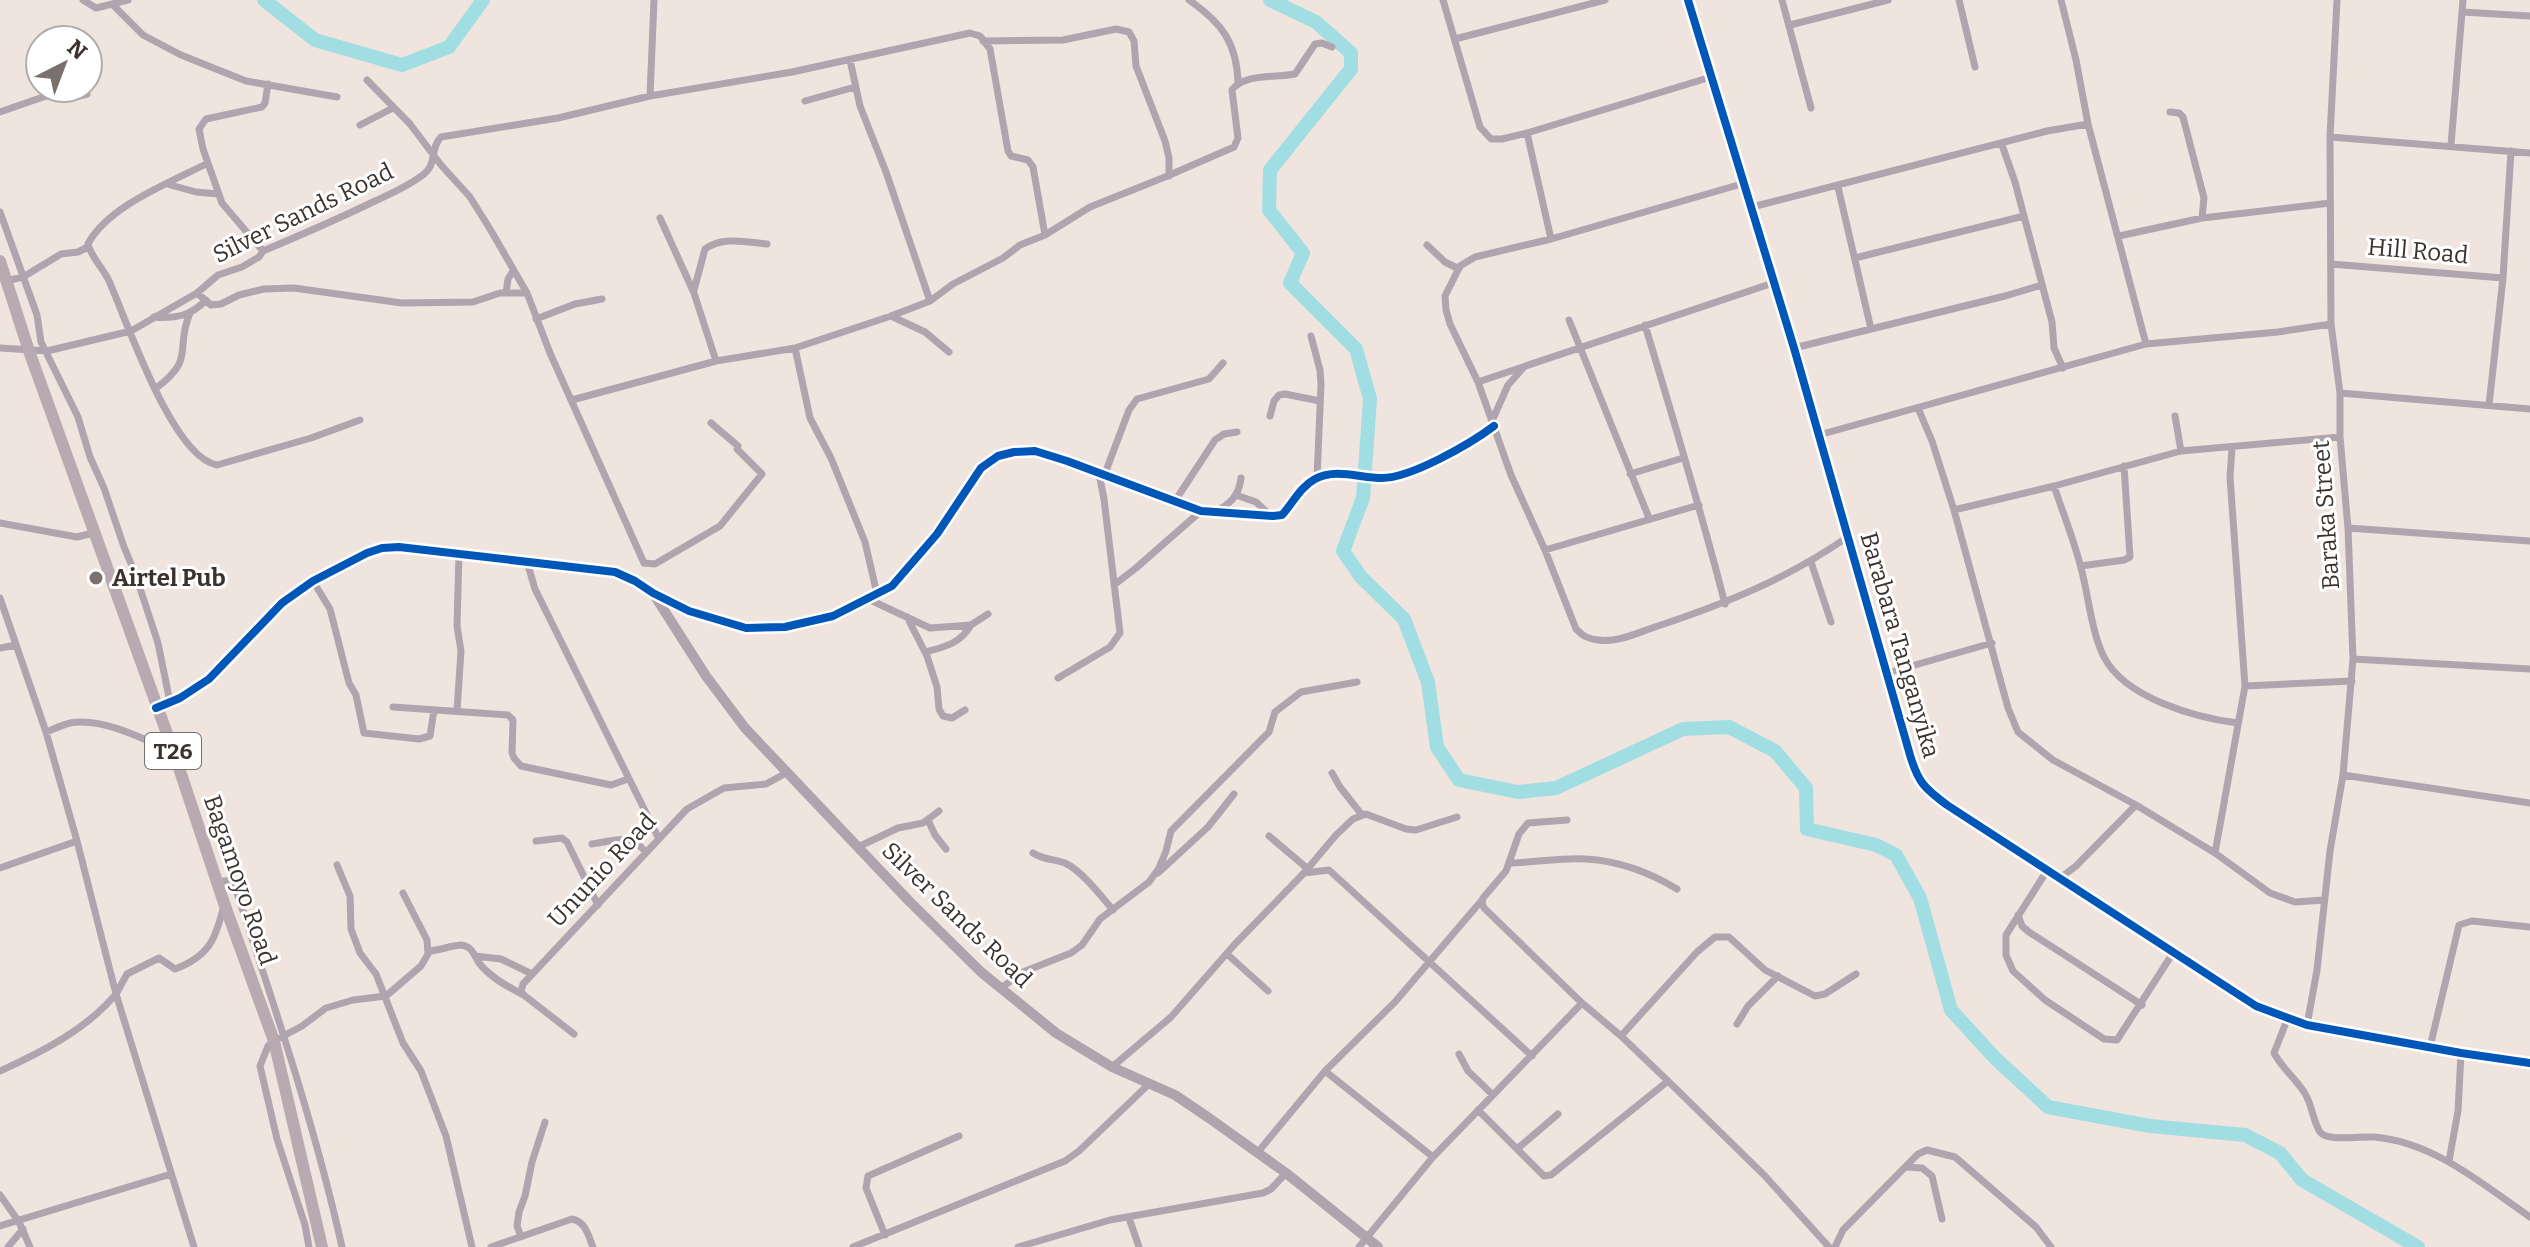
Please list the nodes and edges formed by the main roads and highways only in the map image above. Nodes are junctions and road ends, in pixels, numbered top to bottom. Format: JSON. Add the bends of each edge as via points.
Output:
{"nodes":[{"id":1,"x":0,"y":261,"type":"edge"},
{"id":2,"x":6,"y":291,"type":"edge"},
{"id":3,"x":322,"y":1247,"type":"edge"}],
"edges":[{"from":1,"to":2,"type":"highway","name":"Bagamoyo Road","number":"T26"},
{"from":2,"to":3,"type":"highway","name":"Bagamoyo Road","number":"T26","via":[[224,903],[279,1038]]}]}
